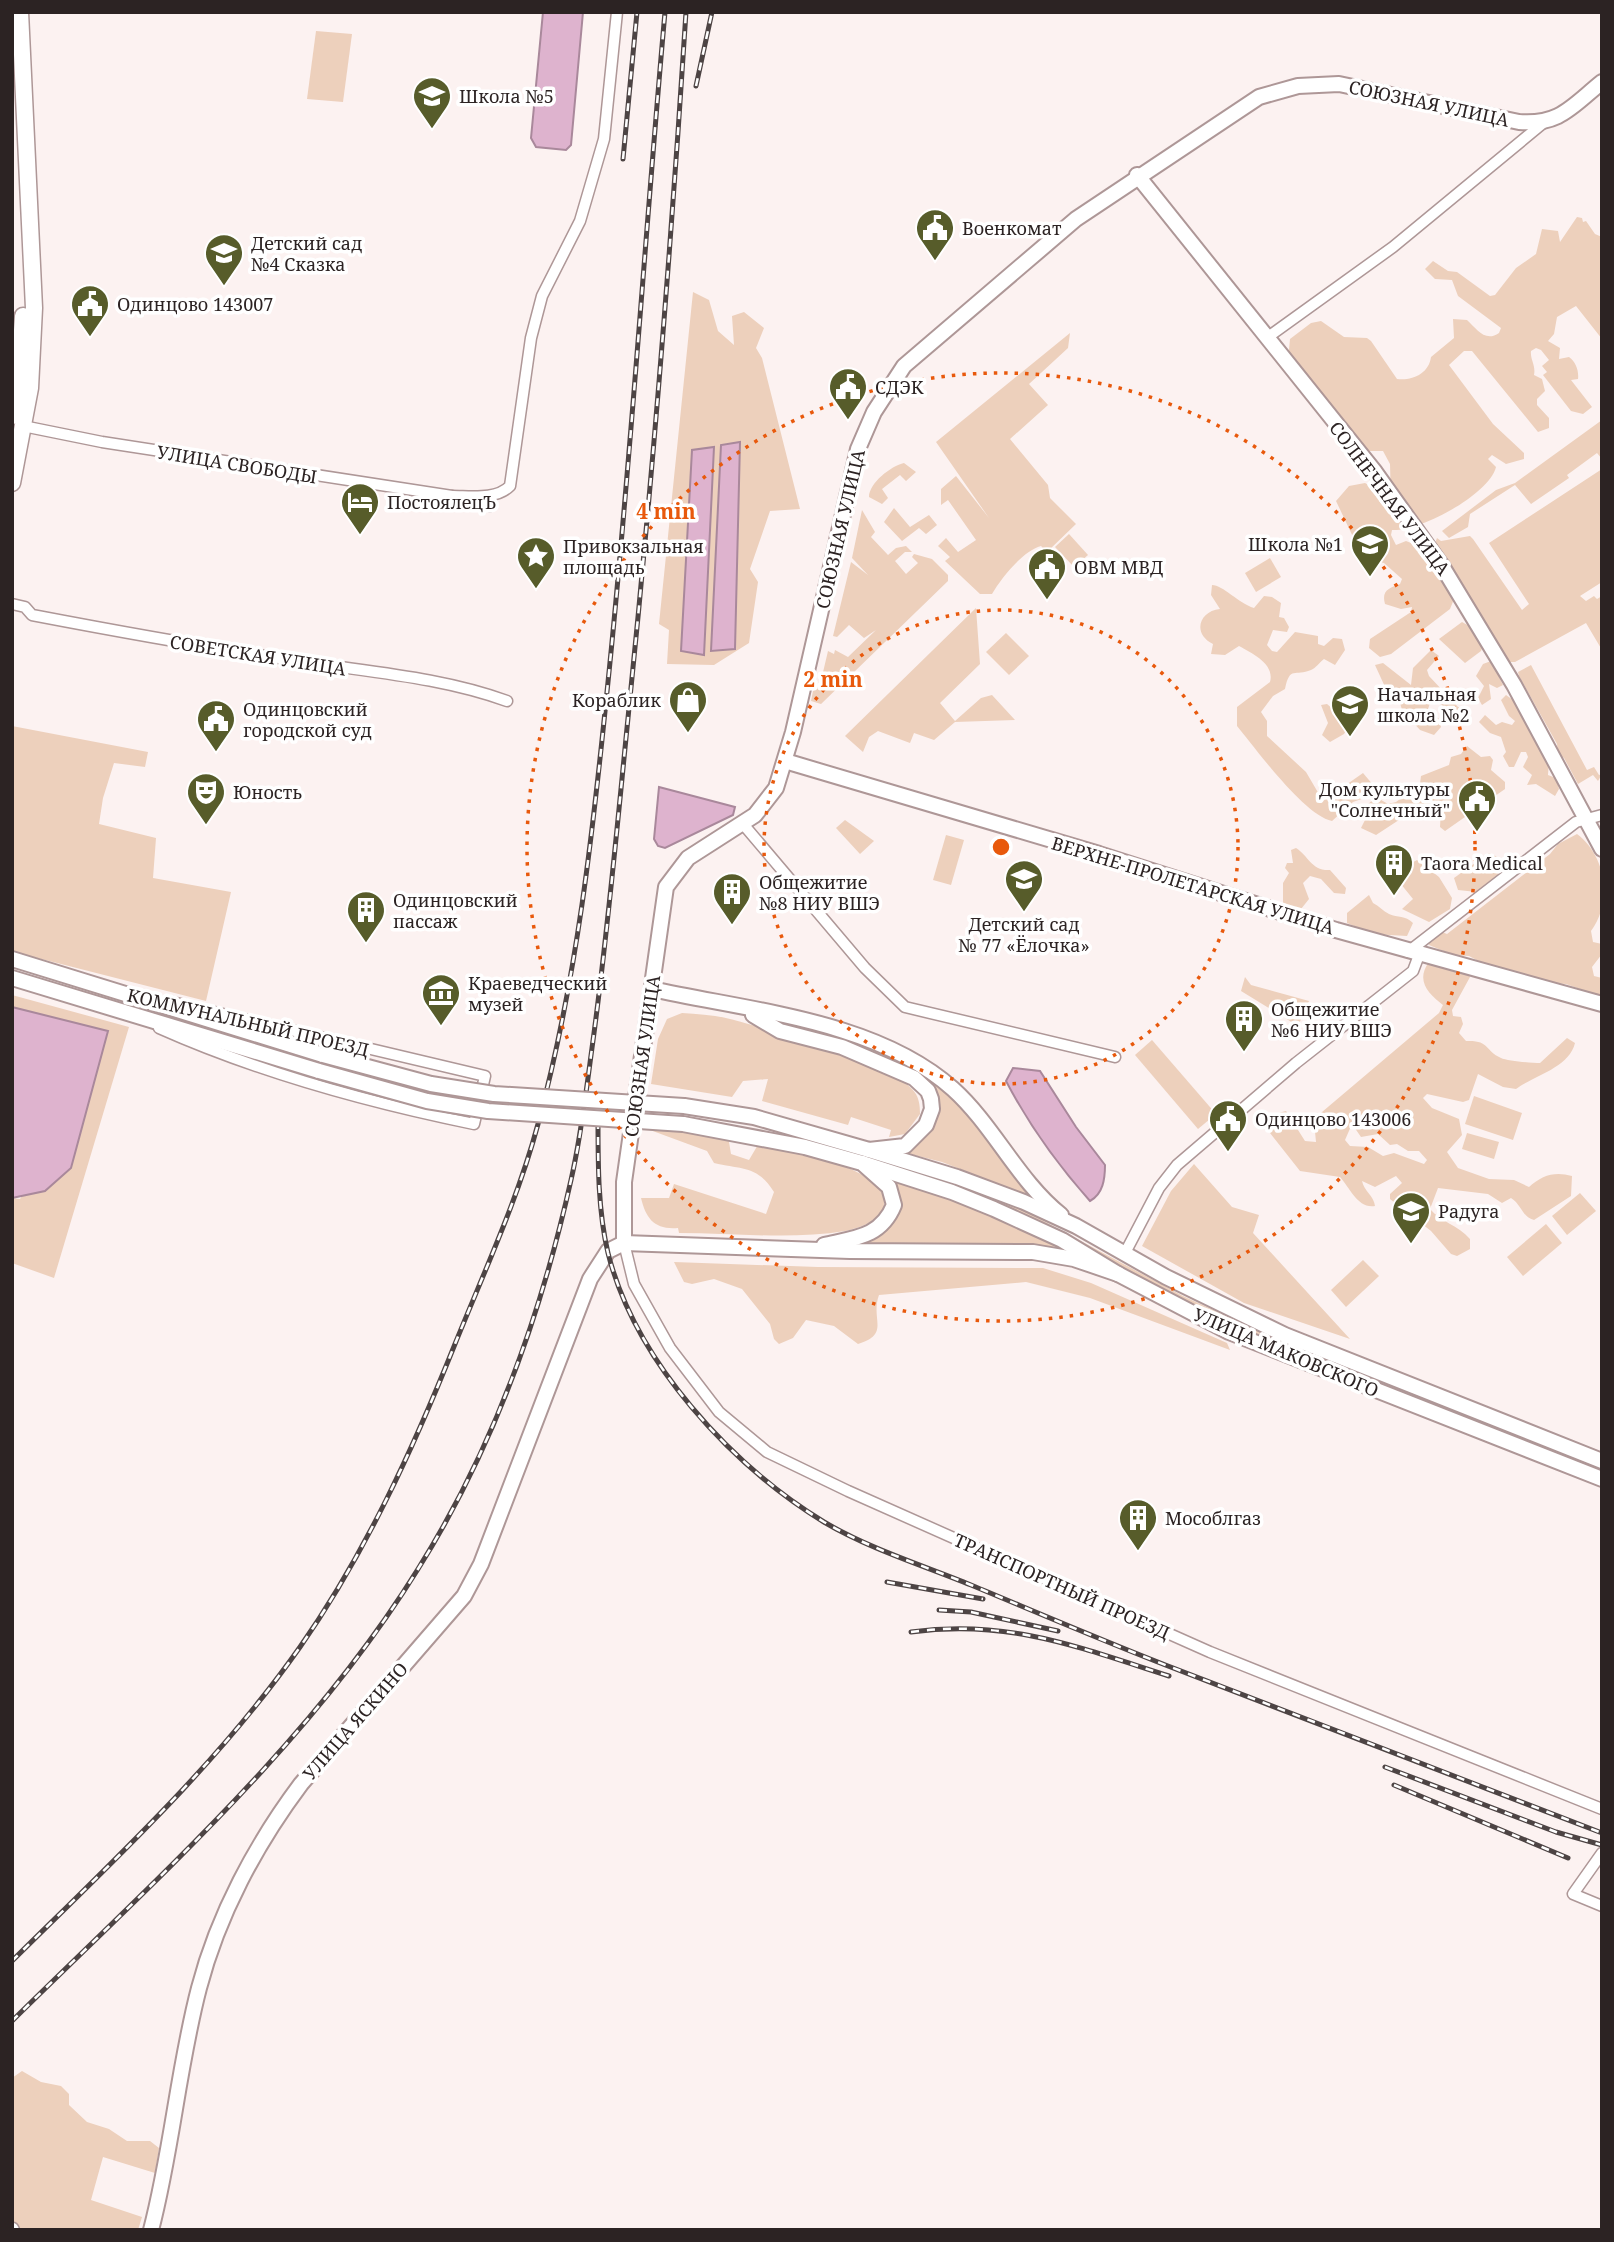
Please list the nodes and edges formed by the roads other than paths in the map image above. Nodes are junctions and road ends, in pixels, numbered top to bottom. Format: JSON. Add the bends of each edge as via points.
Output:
{"nodes":[{"id":1,"x":20,"y":12,"type":"edge"},
{"id":2,"x":617,"y":12,"type":"edge"},
{"id":3,"x":12,"y":72,"type":"edge"},
{"id":4,"x":1602,"y":82,"type":"edge"},
{"id":5,"x":1542,"y":124,"type":"junction"},
{"id":6,"x":1137,"y":176,"type":"junction"},
{"id":7,"x":1268,"y":337,"type":"junction"},
{"id":8,"x":16,"y":422,"type":"edge"},
{"id":9,"x":12,"y":483,"type":"edge"},
{"id":10,"x":12,"y":604,"type":"edge"},
{"id":11,"x":508,"y":701,"type":"dead end"},
{"id":12,"x":785,"y":761,"type":"junction"},
{"id":13,"x":1602,"y":815,"type":"edge"},
{"id":14,"x":1586,"y":818,"type":"junction"},
{"id":15,"x":743,"y":824,"type":"junction"},
{"id":16,"x":1602,"y":849,"type":"edge"},
{"id":17,"x":1414,"y":953,"type":"junction"},
{"id":18,"x":12,"y":960,"type":"edge"},
{"id":19,"x":12,"y":978,"type":"edge"},
{"id":20,"x":88,"y":982,"type":"junction"},
{"id":21,"x":652,"y":989,"type":"junction"},
{"id":22,"x":122,"y":992,"type":"junction"},
{"id":23,"x":145,"y":999,"type":"junction"},
{"id":24,"x":82,"y":1000,"type":"junction"},
{"id":25,"x":177,"y":1003,"type":"junction"},
{"id":26,"x":1602,"y":1004,"type":"edge"},
{"id":27,"x":743,"y":1009,"type":"junction"},
{"id":28,"x":139,"y":1017,"type":"junction"},
{"id":29,"x":1115,"y":1057,"type":"dead end"},
{"id":30,"x":869,"y":1150,"type":"junction"},
{"id":31,"x":862,"y":1163,"type":"junction"},
{"id":32,"x":1076,"y":1226,"type":"junction"},
{"id":33,"x":624,"y":1242,"type":"junction"},
{"id":34,"x":809,"y":1249,"type":"junction"},
{"id":35,"x":1125,"y":1253,"type":"junction"},
{"id":36,"x":1118,"y":1274,"type":"junction"},
{"id":37,"x":1602,"y":1461,"type":"edge"},
{"id":38,"x":1602,"y":1479,"type":"edge"},
{"id":39,"x":1602,"y":1809,"type":"edge"},
{"id":40,"x":1602,"y":1853,"type":"edge"},
{"id":41,"x":1602,"y":1906,"type":"edge"},
{"id":42,"x":151,"y":2230,"type":"edge"}],
"edges":[{"from":1,"to":8,"type":"main road","via":[[34,285],[30,388]]},
{"from":2,"to":8,"type":"street","name":"УЛИЦА СВОБОДЫ","via":[[604,139],[580,221],[539,307],[510,486],[503,493],[491,501],[452,496],[183,454]]},
{"from":3,"to":8,"type":"main road","via":[[23,296]]},
{"from":4,"to":5,"type":"street","via":[[1564,113]]},
{"from":5,"to":6,"type":"street","name":"СОЮЗНАЯ УЛИЦА","via":[[1363,87],[1298,86],[1259,97]]},
{"from":5,"to":7,"type":"street","via":[[1401,241]]},
{"from":6,"to":7,"type":"street","name":"СОЛНЕЧНАЯ УЛИЦА"},
{"from":6,"to":12,"type":"street","name":"СОЮЗНАЯ УЛИЦА","via":[[1067,226],[897,374],[874,412],[858,449]]},
{"from":7,"to":14,"type":"street","name":"СОЛНЕЧНАЯ УЛИЦА","via":[[1450,576]]},
{"from":8,"to":9,"type":"main road"},
{"from":10,"to":11,"type":"street","name":"СОВЕТСКАЯ УЛИЦА","via":[[32,615],[165,641],[410,678],[481,691]]},
{"from":12,"to":15,"type":"street","name":"СОЮЗНАЯ УЛИЦА","via":[[772,794]]},
{"from":12,"to":17,"type":"street","name":"ВЕРХНЕ-ПРОЛЕТАРСКАЯ УЛИЦА"},
{"from":13,"to":14,"type":"street"},
{"from":14,"to":16,"type":"street","name":"СОЛНЕЧНАЯ УЛИЦА"},
{"from":14,"to":17,"type":"street"},
{"from":15,"to":21,"type":"street","name":"СОЮЗНАЯ УЛИЦА","via":[[688,858],[666,887]]},
{"from":15,"to":29,"type":"street","via":[[865,968],[905,1007]]},
{"from":17,"to":26,"type":"street","name":"ВЕРХНЕ-ПРОЛЕТАРСКАЯ УЛИЦА"},
{"from":17,"to":35,"type":"street","via":[[1413,971],[1296,1063],[1167,1176]]},
{"from":18,"to":20,"type":"street","name":"КОММУНАЛЬНЫЙ ПРОЕЗД"},
{"from":19,"to":24,"type":"street","name":"КОММУНАЛЬНЫЙ ПРОЕЗД"},
{"from":20,"to":22,"type":"street","name":"КОММУНАЛЬНЫЙ ПРОЕЗД"},
{"from":20,"to":24,"type":"street"},
{"from":20,"to":25,"type":"street","via":[[98,980]]},
{"from":21,"to":27,"type":"street"},
{"from":21,"to":33,"type":"street","name":"СОЮЗНАЯ УЛИЦА","via":[[624,1181]]},
{"from":22,"to":23,"type":"street","name":"УЛИЦА МАКОВСКОГО"},
{"from":22,"to":25,"type":"street","name":"КОММУНАЛЬНЫЙ ПРОЕЗД"},
{"from":23,"to":28,"type":"street","via":[[133,1005]]},
{"from":23,"to":30,"type":"street","name":"УЛИЦА МАКОВСКОГО","bridge":true,"via":[[431,1084],[494,1094],[684,1106],[754,1117]]},
{"from":24,"to":28,"type":"street","name":"КОММУНАЛЬНЫЙ ПРОЕЗД"},
{"from":25,"to":28,"type":"street","name":"КОММУНАЛЬНЫЙ ПРОЕЗД","via":[[485,1076],[474,1124],[387,1106],[243,1063]]},
{"from":27,"to":30,"type":"street","via":[[780,1031],[883,1062],[928,1091],[932,1109],[921,1133],[905,1146]]},
{"from":27,"to":32,"type":"street","via":[[833,1028],[918,1063],[968,1103],[1046,1201]]},
{"from":28,"to":31,"type":"street","name":"УЛИЦА МАКОВСКОГО","bridge":true,"via":[[427,1101],[488,1111],[683,1124]]},
{"from":30,"to":32,"type":"street","name":"УЛИЦА МАКОВСКОГО","via":[[957,1177]]},
{"from":31,"to":34,"type":"street","via":[[889,1187],[894,1205],[890,1216],[874,1233]]},
{"from":31,"to":36,"type":"street","name":"УЛИЦА МАКОВСКОГО","via":[[994,1209],[1062,1240]]},
{"from":32,"to":35,"type":"street","name":"УЛИЦА МАКОВСКОГО"},
{"from":33,"to":34,"type":"street"},
{"from":33,"to":39,"type":"street","name":"ТРАНСПОРТНЫЙ ПРОЕЗД","via":[[634,1284],[670,1348],[719,1412],[767,1452],[1210,1652]]},
{"from":33,"to":42,"type":"street","name":"УЛИЦА ЯСКИНО","via":[[608,1251],[590,1279],[481,1564],[464,1596],[276,1816],[230,1902],[199,1988]]},
{"from":34,"to":36,"type":"street","via":[[1033,1252]]},
{"from":35,"to":37,"type":"street","name":"УЛИЦА МАКОВСКОГО","via":[[1285,1335]]},
{"from":36,"to":38,"type":"street","name":"УЛИЦА МАКОВСКОГО","via":[[1230,1332]]},
{"from":40,"to":41,"type":"street","via":[[1573,1895]]}]}
